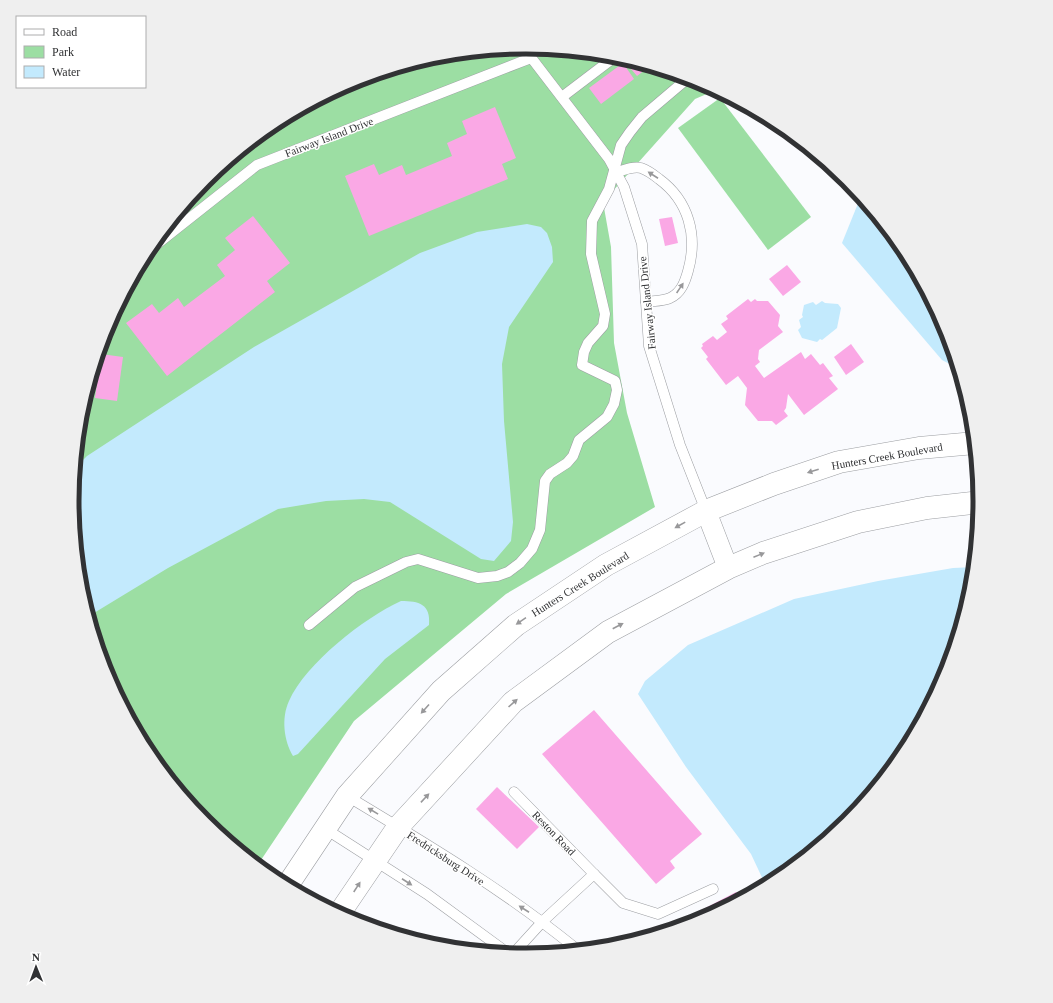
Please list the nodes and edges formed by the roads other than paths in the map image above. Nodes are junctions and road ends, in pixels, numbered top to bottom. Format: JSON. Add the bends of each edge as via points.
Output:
{"nodes":[{"id":1,"x":528,"y":54,"type":"edge"},
{"id":2,"x":531,"y":58,"type":"junction"},
{"id":3,"x":608,"y":62,"type":"edge"},
{"id":4,"x":683,"y":83,"type":"edge"},
{"id":5,"x":562,"y":97,"type":"junction"},
{"id":6,"x":616,"y":171,"type":"junction"},
{"id":7,"x":165,"y":238,"type":"edge"},
{"id":8,"x":646,"y":302,"type":"junction"},
{"id":9,"x":970,"y":443,"type":"edge"},
{"id":10,"x":974,"y":503,"type":"edge"},
{"id":11,"x":706,"y":511,"type":"junction"},
{"id":12,"x":728,"y":568,"type":"junction"},
{"id":13,"x":309,"y":625,"type":"dead end"},
{"id":14,"x":514,"y":792,"type":"dead end"},
{"id":15,"x":347,"y":796,"type":"junction"},
{"id":16,"x":398,"y":827,"type":"junction"},
{"id":17,"x":324,"y":828,"type":"junction"},
{"id":18,"x":375,"y":861,"type":"junction"},
{"id":19,"x":594,"y":874,"type":"junction"},
{"id":20,"x":289,"y":881,"type":"edge"},
{"id":21,"x":713,"y":889,"type":"dead end"},
{"id":22,"x":342,"y":909,"type":"edge"},
{"id":23,"x":543,"y":922,"type":"junction"},
{"id":24,"x":573,"y":946,"type":"edge"},
{"id":25,"x":501,"y":948,"type":"edge"},
{"id":26,"x":518,"y":949,"type":"edge"}],
"edges":[{"from":1,"to":2,"type":"lane","name":"Fairway Island Drive"},
{"from":2,"to":5,"type":"lane","name":"Fairway Island Drive"},
{"from":2,"to":7,"type":"lane","name":"Fairway Island Drive","via":[[257,165]]},
{"from":3,"to":5,"type":"lane"},
{"from":4,"to":6,"type":"lane","via":[[642,117],[621,145]]},
{"from":5,"to":6,"type":"lane","name":"Fairway Island Drive"},
{"from":6,"to":8,"type":"lane","name":"Fairway Island Drive","via":[[624,187],[642,244]]},
{"from":8,"to":6,"type":"lane","one_way":true,"via":[[669,299],[678,292],[690,263],[693,244],[691,229],[686,211],[677,196],[664,183],[640,168]]},
{"from":6,"to":13,"type":"lane","via":[[592,221],[591,254],[605,314],[603,326],[588,343],[582,360],[586,367],[615,381],[617,390],[614,404],[607,417],[579,440],[573,456],[545,481],[540,530],[532,549],[508,572],[478,578],[418,559],[406,562],[355,587]]},
{"from":8,"to":11,"type":"lane","name":"Fairway Island Drive","via":[[650,346],[680,445]]},
{"from":9,"to":11,"type":"street","name":"Hunters Creek Boulevard","one_way":true,"via":[[919,448],[839,462],[749,493]]},
{"from":12,"to":10,"type":"street","one_way":true,"via":[[763,553],[858,522],[927,508]]},
{"from":11,"to":12,"type":"street","name":"Fairway Island Drive"},
{"from":11,"to":15,"type":"street","name":"Hunters Creek Boulevard","one_way":true,"via":[[606,565],[516,625],[441,691]]},
{"from":16,"to":12,"type":"street","one_way":true,"via":[[513,702],[608,632]]},
{"from":14,"to":19,"type":"lane","name":"Reston Road"},
{"from":16,"to":15,"type":"lane","name":"Fredricksburg Drive","one_way":true},
{"from":15,"to":17,"type":"street","name":"Hunters Creek Boulevard"},
{"from":16,"to":18,"type":"street"},
{"from":23,"to":16,"type":"lane","name":"Fredricksburg Drive","one_way":true},
{"from":17,"to":18,"type":"lane"},
{"from":17,"to":20,"type":"street","name":"Hunters Creek Boulevard"},
{"from":22,"to":18,"type":"street","one_way":true},
{"from":18,"to":25,"type":"lane","one_way":true},
{"from":19,"to":21,"type":"lane","name":"Reston Road","via":[[622,903],[658,914]]},
{"from":19,"to":23,"type":"lane"},
{"from":23,"to":24,"type":"lane","name":"Fredricksburg Drive"},
{"from":23,"to":26,"type":"lane"}]}
